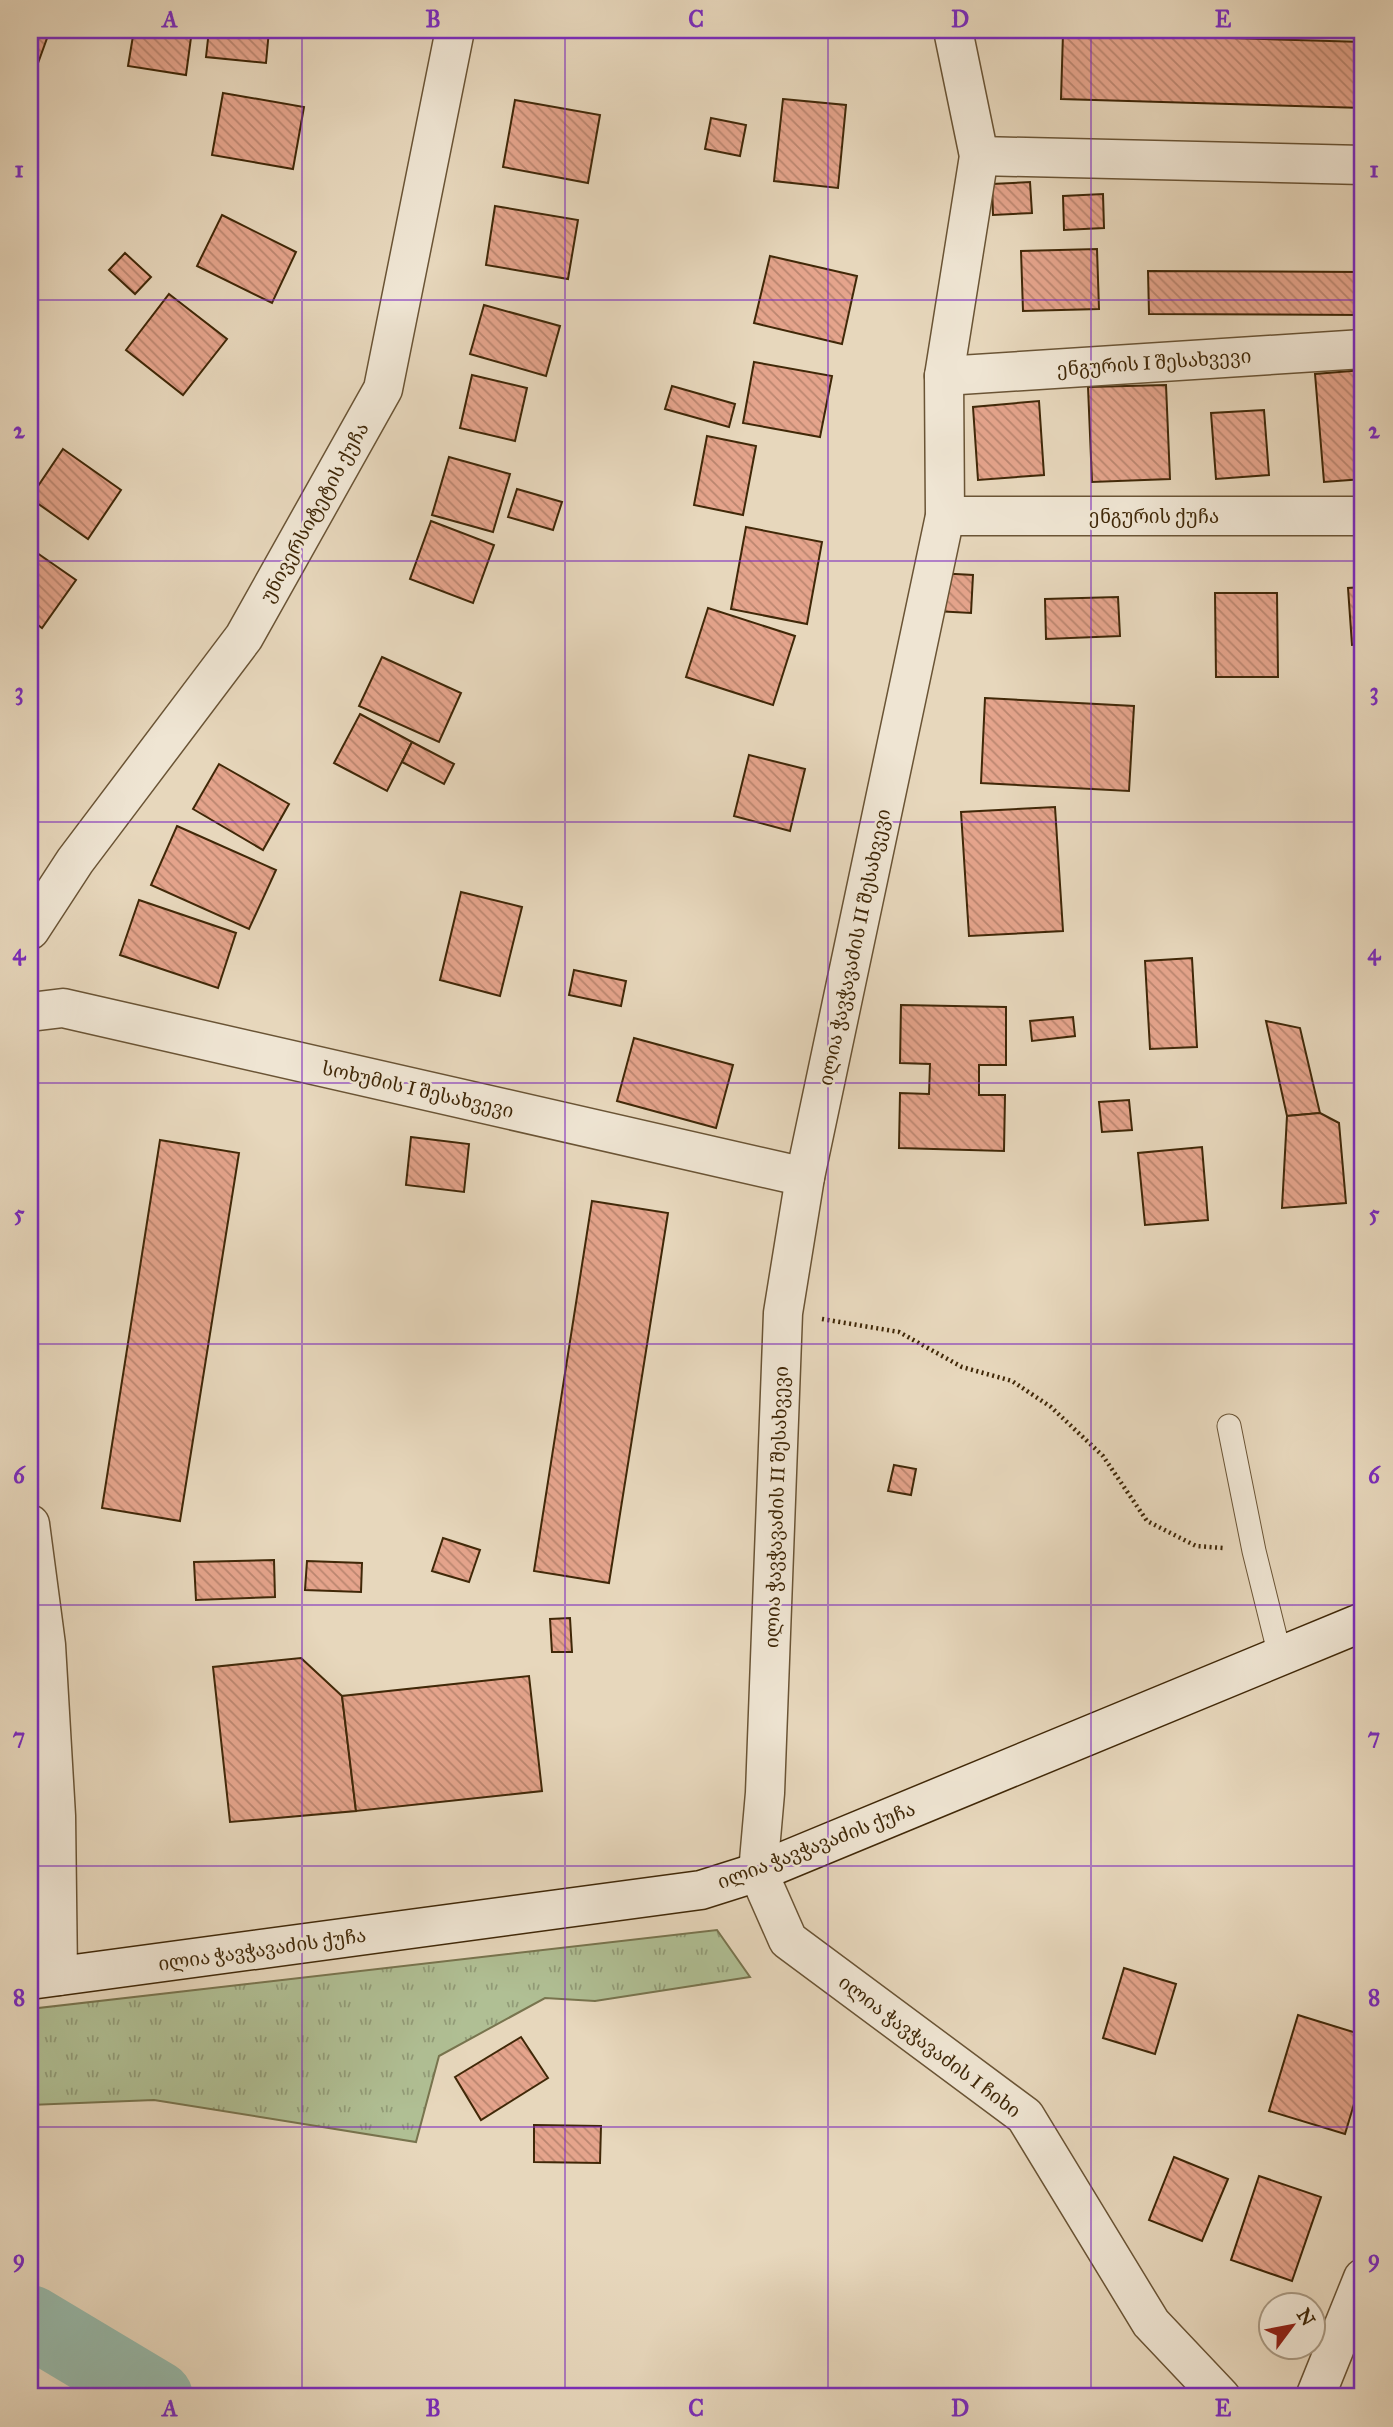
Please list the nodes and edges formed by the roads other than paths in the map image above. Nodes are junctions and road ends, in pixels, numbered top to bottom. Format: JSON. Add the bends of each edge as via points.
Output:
{"nodes":[{"id":1,"x":455,"y":30,"type":"edge"},
{"id":2,"x":953,"y":30,"type":"edge"},
{"id":3,"x":979,"y":156,"type":"junction"},
{"id":4,"x":1363,"y":165,"type":"edge"},
{"id":5,"x":1363,"y":349,"type":"edge"},
{"id":6,"x":944,"y":376,"type":"junction"},
{"id":7,"x":945,"y":516,"type":"junction"},
{"id":8,"x":1363,"y":516,"type":"edge"},
{"id":9,"x":30,"y":930,"type":"edge"},
{"id":10,"x":30,"y":1012,"type":"edge"},
{"id":11,"x":805,"y":1177,"type":"junction"},
{"id":12,"x":1229,"y":1426,"type":"dead end"},
{"id":13,"x":30,"y":1524,"type":"edge"},
{"id":14,"x":1363,"y":1622,"type":"edge"},
{"id":15,"x":1280,"y":1656,"type":"junction"},
{"id":16,"x":758,"y":1872,"type":"junction"},
{"id":17,"x":44,"y":1978,"type":"edge"},
{"id":18,"x":1363,"y":2278,"type":"edge"},
{"id":19,"x":1221,"y":2397,"type":"edge"},
{"id":20,"x":1315,"y":2397,"type":"edge"}],
"edges":[{"from":1,"to":9,"type":"street","name":"უნივერსიტეტის ქუჩა","via":[[383,389],[244,637],[75,861]]},
{"from":2,"to":3,"type":"street","name":"ილია ჭავჭავაძის II შესახვევი"},
{"from":3,"to":4,"type":"street"},
{"from":3,"to":6,"type":"street","name":"ილია ჭავჭავაძის II შესახვევი"},
{"from":5,"to":6,"type":"street","name":"ენგურის I შესახვევი"},
{"from":6,"to":7,"type":"street","name":"ილია ჭავჭავაძის II შესახვევი"},
{"from":7,"to":8,"type":"street","name":"ენგურის ქუჩა"},
{"from":7,"to":11,"type":"street","name":"ილია ჭავჭავაძის II შესახვევი"},
{"from":10,"to":11,"type":"street","name":"სოხუმის I შესახვევი","via":[[63,1008]]},
{"from":11,"to":16,"type":"street","name":"ილია ჭავჭავაძის II შესახვევი","via":[[783,1313],[765,1794]]},
{"from":12,"to":15,"type":"lane"},
{"from":13,"to":17,"type":"street","via":[[47,1658],[56,1816]]},
{"from":14,"to":15,"type":"street","name":"ილია ჭავჭავაძის ქუჩა"},
{"from":15,"to":16,"type":"street","name":"ილია ჭავჭავაძის ქუჩა"},
{"from":16,"to":17,"type":"street","name":"ილია ჭავჭავაძის ქუჩა","via":[[701,1890]]},
{"from":16,"to":19,"type":"street","name":"ილია ჭავჭავაძის I ჩიხი","via":[[788,1940],[1025,2116],[1151,2323]]},
{"from":18,"to":20,"type":"street"}]}
